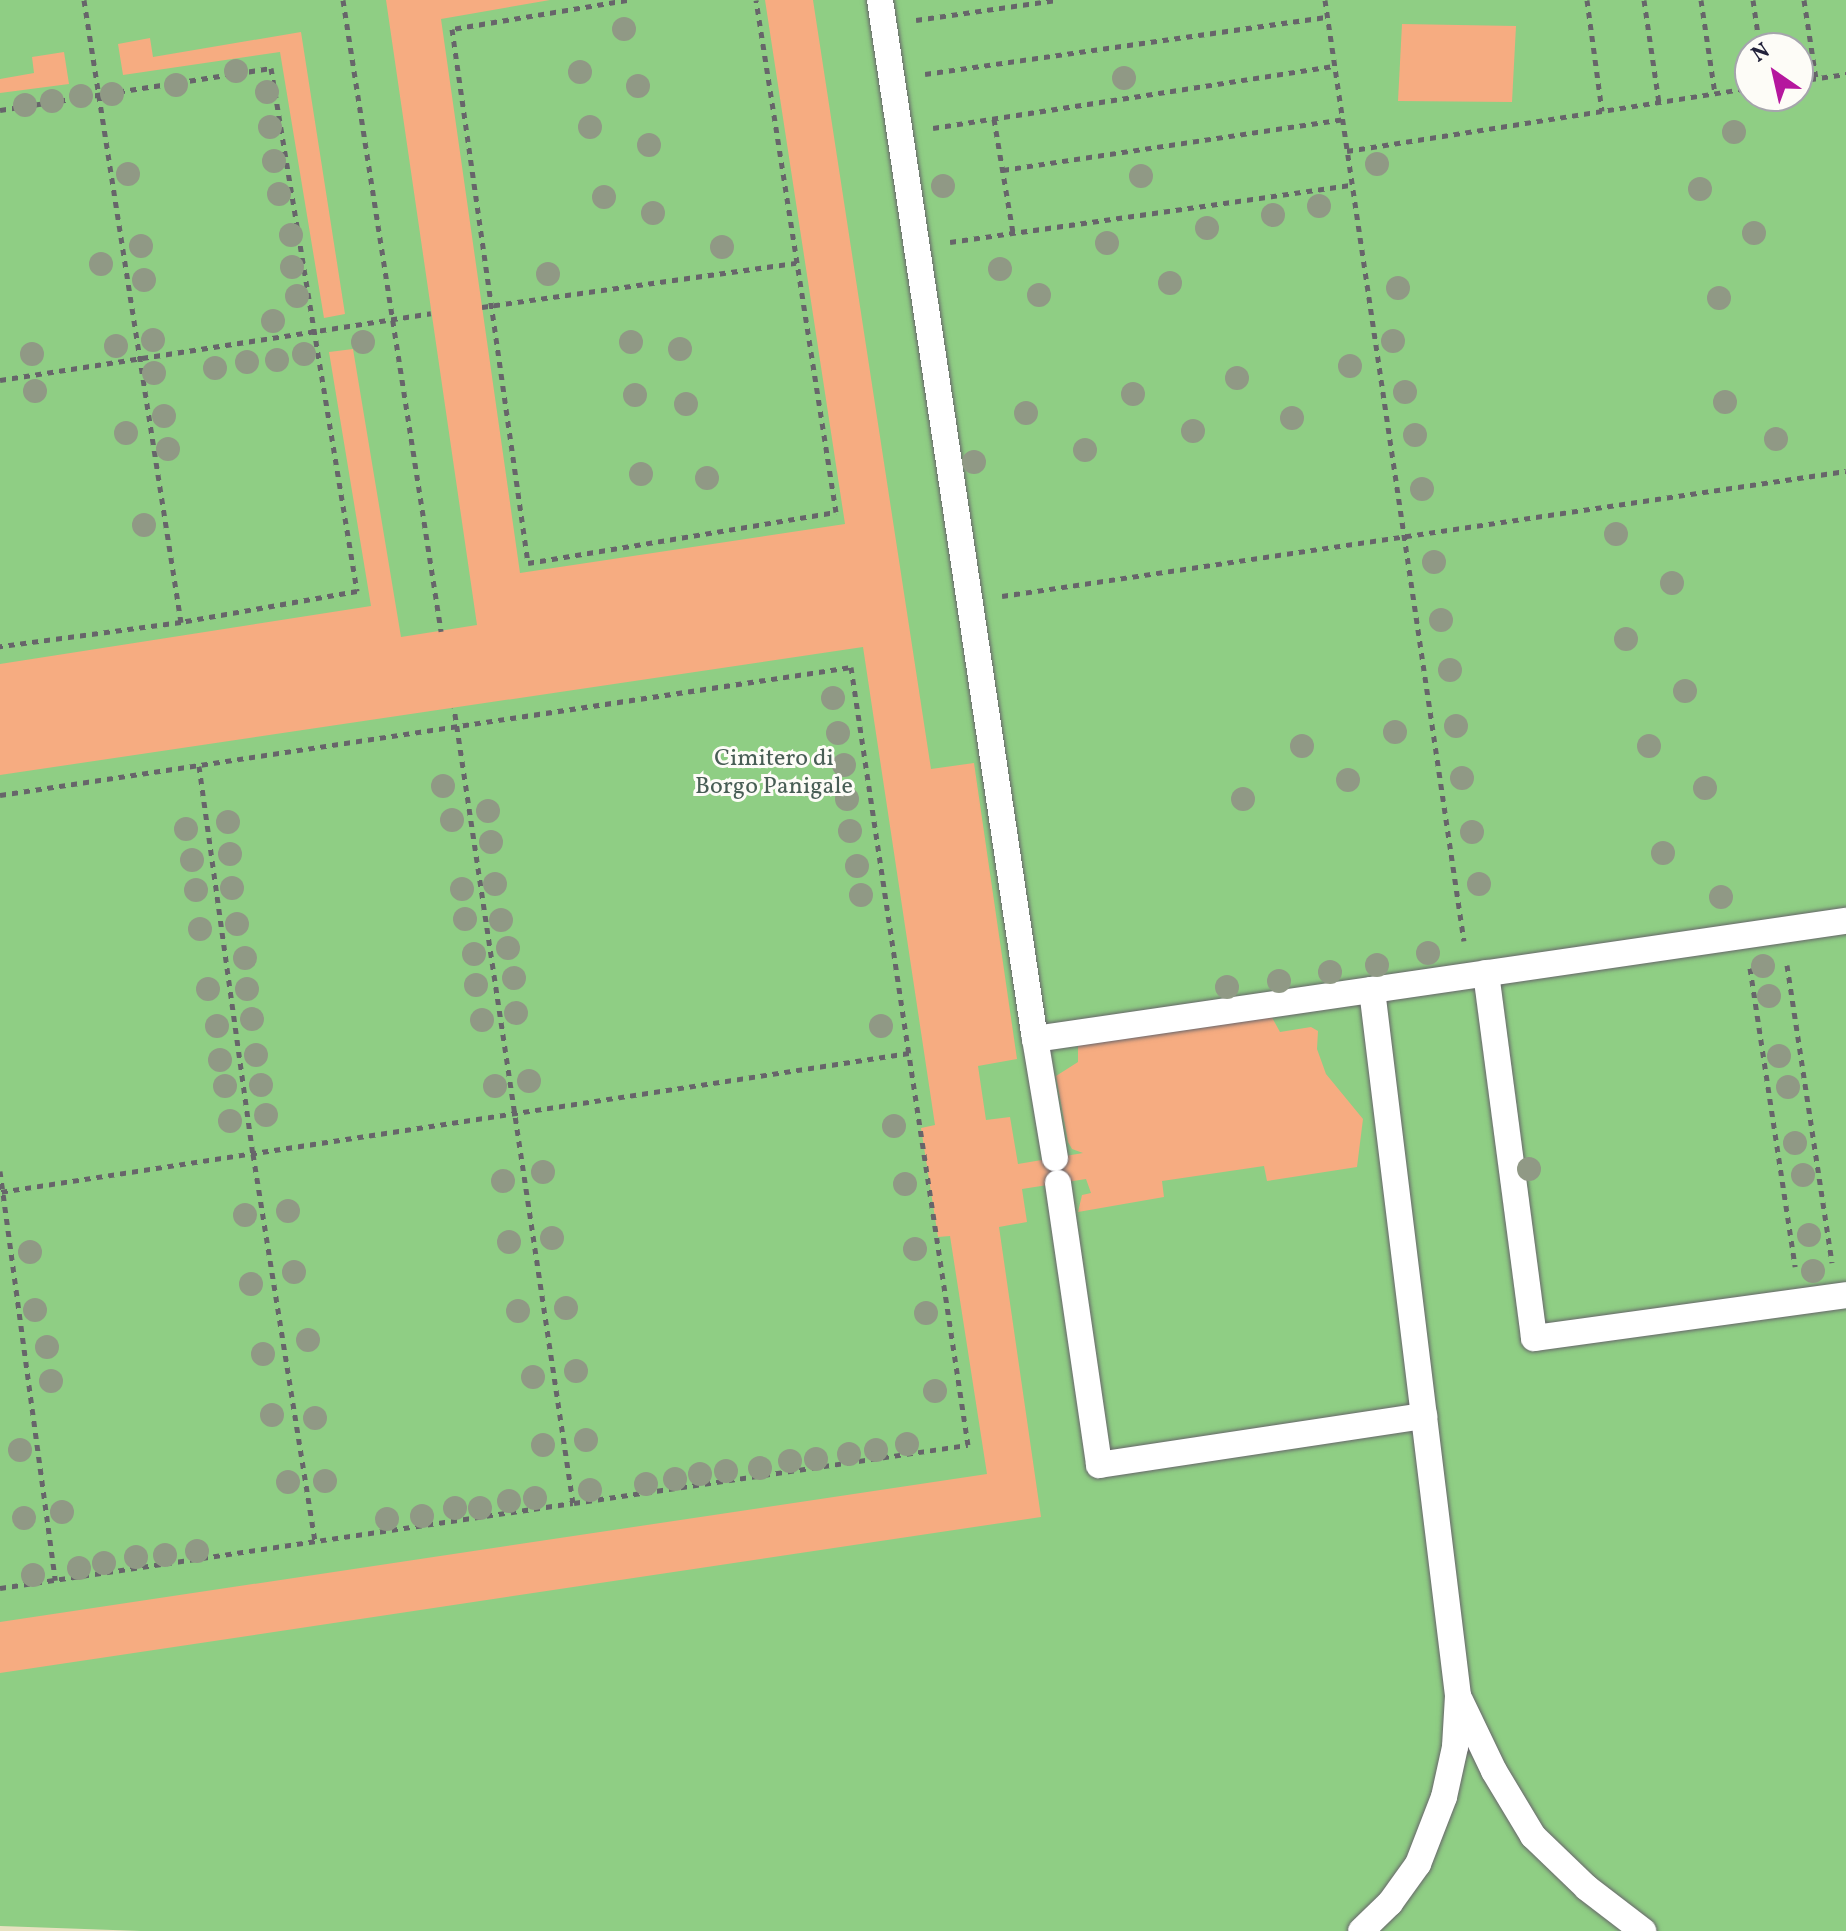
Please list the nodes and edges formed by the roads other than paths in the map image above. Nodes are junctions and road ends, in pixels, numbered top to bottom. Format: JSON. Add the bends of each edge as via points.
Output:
{"nodes":[{"id":1,"x":882,"y":12,"type":"edge"},
{"id":2,"x":1846,"y":921,"type":"edge"},
{"id":3,"x":1478,"y":975,"type":"junction"},
{"id":4,"x":1372,"y":990,"type":"junction"},
{"id":5,"x":1035,"y":1039,"type":"junction"},
{"id":6,"x":1842,"y":1295,"type":"edge"},
{"id":7,"x":1424,"y":1416,"type":"junction"},
{"id":8,"x":1458,"y":1696,"type":"junction"},
{"id":9,"x":1361,"y":1931,"type":"edge"},
{"id":10,"x":1643,"y":1931,"type":"edge"}],
"edges":[{"from":1,"to":5,"type":"lane"},
{"from":2,"to":3,"type":"lane"},
{"from":3,"to":4,"type":"lane"},
{"from":3,"to":6,"type":"lane","via":[[1534,1338]]},
{"from":4,"to":5,"type":"lane"},
{"from":4,"to":7,"type":"lane"},
{"from":5,"to":7,"type":"lane","via":[[1099,1465]]},
{"from":7,"to":8,"type":"lane"},
{"from":8,"to":9,"type":"lane","via":[[1455,1747],[1444,1797],[1418,1864]]},
{"from":8,"to":10,"type":"lane","via":[[1533,1836],[1587,1888]]}]}
